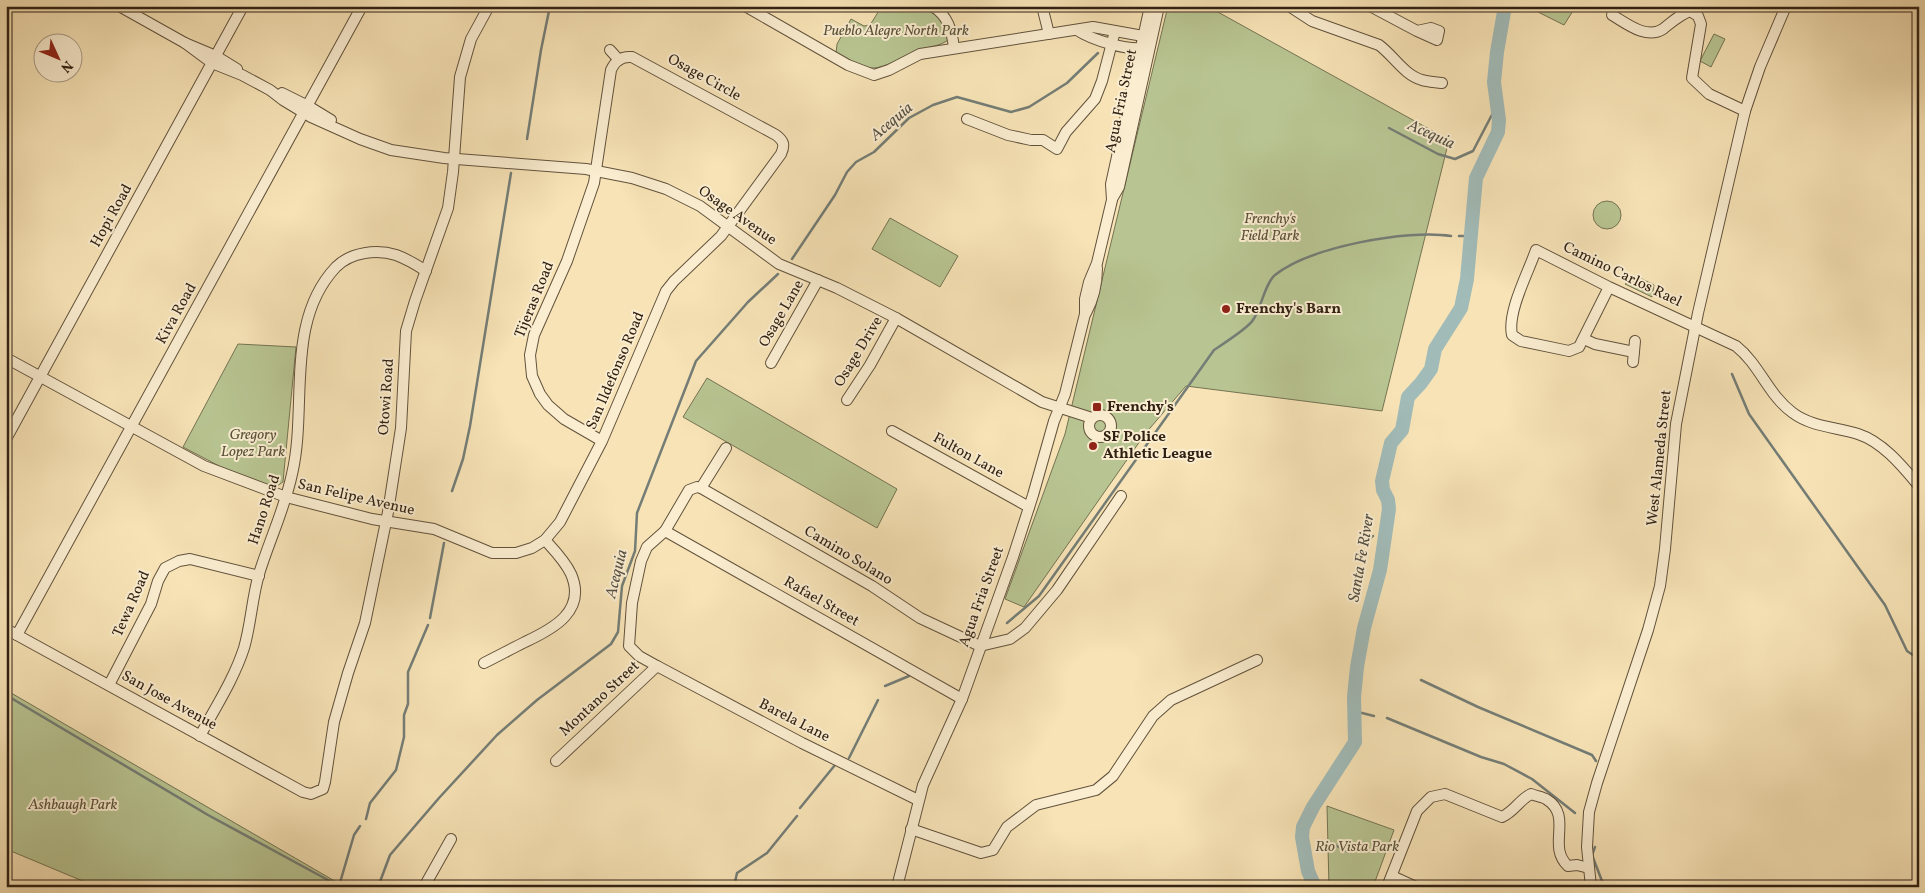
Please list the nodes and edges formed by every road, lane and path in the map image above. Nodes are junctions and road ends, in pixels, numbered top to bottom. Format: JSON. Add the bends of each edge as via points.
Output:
{"nodes":[{"id":1,"x":119,"y":6,"type":"edge"},
{"id":2,"x":243,"y":6,"type":"edge"},
{"id":3,"x":362,"y":6,"type":"edge"},
{"id":4,"x":489,"y":6,"type":"edge"},
{"id":5,"x":745,"y":6,"type":"edge"},
{"id":6,"x":932,"y":6,"type":"edge"},
{"id":7,"x":1042,"y":6,"type":"edge"},
{"id":8,"x":1150,"y":6,"type":"edge"},
{"id":9,"x":1159,"y":6,"type":"edge"},
{"id":10,"x":1289,"y":6,"type":"edge"},
{"id":11,"x":1370,"y":6,"type":"edge"},
{"id":12,"x":1786,"y":6,"type":"edge"},
{"id":13,"x":1612,"y":15,"type":"dead end"},
{"id":14,"x":1077,"y":30,"type":"junction"},
{"id":15,"x":1115,"y":31,"type":"junction"},
{"id":16,"x":1417,"y":32,"type":"dead end"},
{"id":17,"x":1049,"y":34,"type":"junction"},
{"id":18,"x":1144,"y":36,"type":"junction"},
{"id":19,"x":1112,"y":44,"type":"junction"},
{"id":20,"x":1145,"y":47,"type":"junction"},
{"id":21,"x":954,"y":48,"type":"junction"},
{"id":22,"x":610,"y":50,"type":"dead end"},
{"id":23,"x":214,"y":60,"type":"junction"},
{"id":24,"x":619,"y":60,"type":"junction"},
{"id":25,"x":1442,"y":83,"type":"dead end"},
{"id":26,"x":306,"y":109,"type":"junction"},
{"id":27,"x":1745,"y":111,"type":"junction"},
{"id":28,"x":967,"y":119,"type":"dead end"},
{"id":29,"x":453,"y":159,"type":"junction"},
{"id":30,"x":595,"y":171,"type":"junction"},
{"id":31,"x":729,"y":226,"type":"junction"},
{"id":32,"x":426,"y":270,"type":"junction"},
{"id":33,"x":818,"y":280,"type":"junction"},
{"id":34,"x":1609,"y":287,"type":"junction"},
{"id":35,"x":896,"y":318,"type":"junction"},
{"id":36,"x":1695,"y":327,"type":"junction"},
{"id":37,"x":1584,"y":339,"type":"junction"},
{"id":38,"x":1636,"y":341,"type":"dead end"},
{"id":39,"x":6,"y":358,"type":"edge"},
{"id":40,"x":771,"y":363,"type":"dead end"},
{"id":41,"x":40,"y":378,"type":"junction"},
{"id":42,"x":847,"y":400,"type":"dead end"},
{"id":43,"x":1059,"y":408,"type":"junction"},
{"id":44,"x":1092,"y":418,"type":"dead end"},
{"id":45,"x":132,"y":428,"type":"junction"},
{"id":46,"x":892,"y":431,"type":"dead end"},
{"id":47,"x":6,"y":439,"type":"edge"},
{"id":48,"x":602,"y":441,"type":"junction"},
{"id":49,"x":726,"y":448,"type":"dead end"},
{"id":50,"x":1919,"y":486,"type":"edge"},
{"id":51,"x":701,"y":488,"type":"junction"},
{"id":52,"x":1121,"y":496,"type":"dead end"},
{"id":53,"x":286,"y":497,"type":"junction"},
{"id":54,"x":1029,"y":506,"type":"junction"},
{"id":55,"x":386,"y":521,"type":"junction"},
{"id":56,"x":665,"y":531,"type":"junction"},
{"id":57,"x":545,"y":540,"type":"junction"},
{"id":58,"x":258,"y":576,"type":"junction"},
{"id":59,"x":6,"y":629,"type":"edge"},
{"id":60,"x":17,"y":635,"type":"junction"},
{"id":61,"x":980,"y":646,"type":"junction"},
{"id":62,"x":1257,"y":660,"type":"dead end"},
{"id":63,"x":484,"y":662,"type":"dead end"},
{"id":64,"x":657,"y":666,"type":"junction"},
{"id":65,"x":109,"y":685,"type":"junction"},
{"id":66,"x":962,"y":699,"type":"junction"},
{"id":67,"x":200,"y":736,"type":"junction"},
{"id":68,"x":556,"y":761,"type":"dead end"},
{"id":69,"x":318,"y":792,"type":"joint"},
{"id":70,"x":918,"y":800,"type":"junction"},
{"id":71,"x":911,"y":829,"type":"junction"},
{"id":72,"x":451,"y":839,"type":"dead end"},
{"id":73,"x":1588,"y":868,"type":"junction"},
{"id":74,"x":1392,"y":876,"type":"junction"},
{"id":75,"x":424,"y":887,"type":"edge"},
{"id":76,"x":896,"y":887,"type":"edge"},
{"id":77,"x":1387,"y":887,"type":"edge"},
{"id":78,"x":1416,"y":887,"type":"edge"},
{"id":79,"x":1591,"y":887,"type":"edge"}],
"edges":[{"from":1,"to":23,"type":"street","name":"Osage Avenue"},
{"from":2,"to":23,"type":"street","name":"Hopi Road"},
{"from":3,"to":26,"type":"street","name":"Kiva Road"},
{"from":4,"to":29,"type":"street","name":"Otowi Road","via":[[463,61]]},
{"from":5,"to":21,"type":"street","via":[[848,65],[874,75],[920,54]]},
{"from":6,"to":21,"type":"street","via":[[946,18]]},
{"from":7,"to":17,"type":"street"},
{"from":8,"to":18,"type":"street","name":"Agua Fria Street"},
{"from":9,"to":20,"type":"street","name":"Agua Fria Street"},
{"from":10,"to":25,"type":"street","via":[[1312,22],[1379,45],[1406,71],[1421,80]]},
{"from":11,"to":16,"type":"street"},
{"from":12,"to":27,"type":"street","name":"West Alameda Street"},
{"from":13,"to":27,"type":"street","via":[[1644,33],[1660,30],[1690,11],[1698,16],[1701,24],[1692,78],[1709,94]]},
{"from":14,"to":15,"type":"street","via":[[1092,27]]},
{"from":14,"to":17,"type":"street"},
{"from":14,"to":19,"type":"street","via":[[1089,38]]},
{"from":15,"to":18,"type":"street"},
{"from":15,"to":19,"type":"street"},
{"from":17,"to":21,"type":"street"},
{"from":18,"to":20,"type":"street"},
{"from":19,"to":20,"type":"street"},
{"from":19,"to":28,"type":"street","via":[[1095,99],[1066,132],[1056,149],[1043,140],[1008,135]]},
{"from":20,"to":43,"type":"street","name":"Agua Fria Street","via":[[1119,187],[1112,200],[1097,263],[1097,284],[1085,314]]},
{"from":22,"to":24,"type":"street"},
{"from":23,"to":26,"type":"street","name":"Osage Avenue","via":[[283,100]]},
{"from":23,"to":41,"type":"street","name":"Hopi Road"},
{"from":24,"to":30,"type":"street","via":[[611,70]]},
{"from":24,"to":31,"type":"street","name":"Osage Circle","via":[[627,56],[636,58],[776,135],[783,142],[781,154]]},
{"from":26,"to":29,"type":"street","name":"Osage Avenue","via":[[329,126],[391,150]]},
{"from":26,"to":45,"type":"street","name":"Kiva Road"},
{"from":27,"to":36,"type":"street","name":"West Alameda Street"},
{"from":29,"to":30,"type":"street","name":"Osage Avenue"},
{"from":29,"to":32,"type":"street","name":"Otowi Road","via":[[448,208]]},
{"from":30,"to":31,"type":"street","name":"Osage Avenue","via":[[666,189],[700,206]]},
{"from":30,"to":48,"type":"street","name":"Tijeras Road","via":[[572,249],[534,335],[530,363],[537,388],[548,405],[564,419]]},
{"from":31,"to":33,"type":"street","name":"Osage Avenue","via":[[779,264]]},
{"from":31,"to":48,"type":"street","name":"San Ildefonso Road","via":[[666,291]]},
{"from":32,"to":53,"type":"street","name":"Hano Road","via":[[386,252],[370,252],[354,256],[325,280],[312,306],[303,339],[295,458]]},
{"from":32,"to":55,"type":"street","name":"Otowi Road","via":[[406,331],[401,428]]},
{"from":33,"to":35,"type":"street","name":"Osage Avenue"},
{"from":33,"to":40,"type":"street","name":"Osage Lane"},
{"from":34,"to":36,"type":"street","name":"Camino Carlos Rael"},
{"from":34,"to":37,"type":"street"},
{"from":34,"to":37,"type":"street","name":"Camino Carlos Rael","via":[[1536,250],[1510,325],[1512,335],[1521,341],[1569,351]]},
{"from":35,"to":42,"type":"street","name":"Osage Drive"},
{"from":35,"to":43,"type":"street","name":"Osage Avenue","via":[[1042,402]]},
{"from":36,"to":50,"type":"street","name":"Camino Carlos Rael","via":[[1744,353],[1775,397],[1795,415],[1813,424],[1860,434],[1873,441]]},
{"from":36,"to":73,"type":"street","name":"West Alameda Street","via":[[1674,439],[1660,586],[1591,804],[1587,835]]},
{"from":37,"to":38,"type":"street","via":[[1633,357]]},
{"from":39,"to":41,"type":"street","name":"San Felipe Avenue"},
{"from":41,"to":45,"type":"street","name":"San Felipe Avenue"},
{"from":41,"to":47,"type":"street","name":"Hopi Road"},
{"from":43,"to":44,"type":"street","name":"Osage Avenue"},
{"from":43,"to":54,"type":"street","name":"Agua Fria Street"},
{"from":45,"to":53,"type":"street","name":"San Felipe Avenue","via":[[204,466]]},
{"from":45,"to":60,"type":"street","name":"Kiva Road"},
{"from":46,"to":54,"type":"street","name":"Fulton Lane"},
{"from":48,"to":57,"type":"street","name":"San Ildefonso Road","via":[[560,522]]},
{"from":49,"to":51,"type":"street"},
{"from":51,"to":56,"type":"street","via":[[689,490]]},
{"from":51,"to":61,"type":"street","name":"Camino Solano","via":[[872,586],[920,618]]},
{"from":52,"to":61,"type":"street","via":[[1057,590],[1025,628],[1010,639]]},
{"from":53,"to":55,"type":"street","name":"San Felipe Avenue"},
{"from":53,"to":58,"type":"street","name":"Hano Road"},
{"from":54,"to":61,"type":"street","name":"Agua Fria Street"},
{"from":55,"to":57,"type":"street","name":"San Felipe Avenue","via":[[434,530],[484,551],[500,554],[525,550]]},
{"from":55,"to":69,"type":"street","name":"Otowi Road","via":[[365,623],[334,722],[325,782]]},
{"from":56,"to":64,"type":"street","name":"Montano Street","via":[[647,547],[642,561],[632,603],[630,629],[629,646],[632,651]]},
{"from":56,"to":66,"type":"street","name":"Rafael Street"},
{"from":57,"to":63,"type":"street","via":[[572,578],[574,596],[570,609],[550,630]]},
{"from":58,"to":65,"type":"street","name":"Tewa Road","via":[[190,559],[165,568],[151,604]]},
{"from":58,"to":67,"type":"street","name":"Hano Road","via":[[244,648]]},
{"from":59,"to":60,"type":"street","name":"San Jose Avenue"},
{"from":60,"to":65,"type":"street","name":"San Jose Avenue"},
{"from":61,"to":66,"type":"street","name":"Agua Fria Street"},
{"from":62,"to":71,"type":"street","via":[[1171,700],[1153,716],[1113,776],[1096,790],[1036,804],[1008,827],[993,850],[981,853]]},
{"from":64,"to":68,"type":"street","name":"Montano Street"},
{"from":64,"to":70,"type":"street","name":"Barela Lane"},
{"from":65,"to":67,"type":"street","name":"San Jose Avenue"},
{"from":66,"to":70,"type":"street","name":"Agua Fria Street"},
{"from":67,"to":69,"type":"street","name":"San Jose Avenue","via":[[303,792]]},
{"from":70,"to":71,"type":"street","name":"Agua Fria Street"},
{"from":71,"to":76,"type":"street","name":"Agua Fria Street"},
{"from":72,"to":75,"type":"street"},
{"from":73,"to":74,"type":"street","via":[[1568,866],[1561,860],[1557,848],[1561,821],[1547,800],[1531,794],[1523,798],[1512,813],[1502,817],[1445,794],[1431,797],[1417,811]]},
{"from":73,"to":79,"type":"street","name":"West Alameda Street"},
{"from":74,"to":77,"type":"street"},
{"from":74,"to":78,"type":"street"}]}
